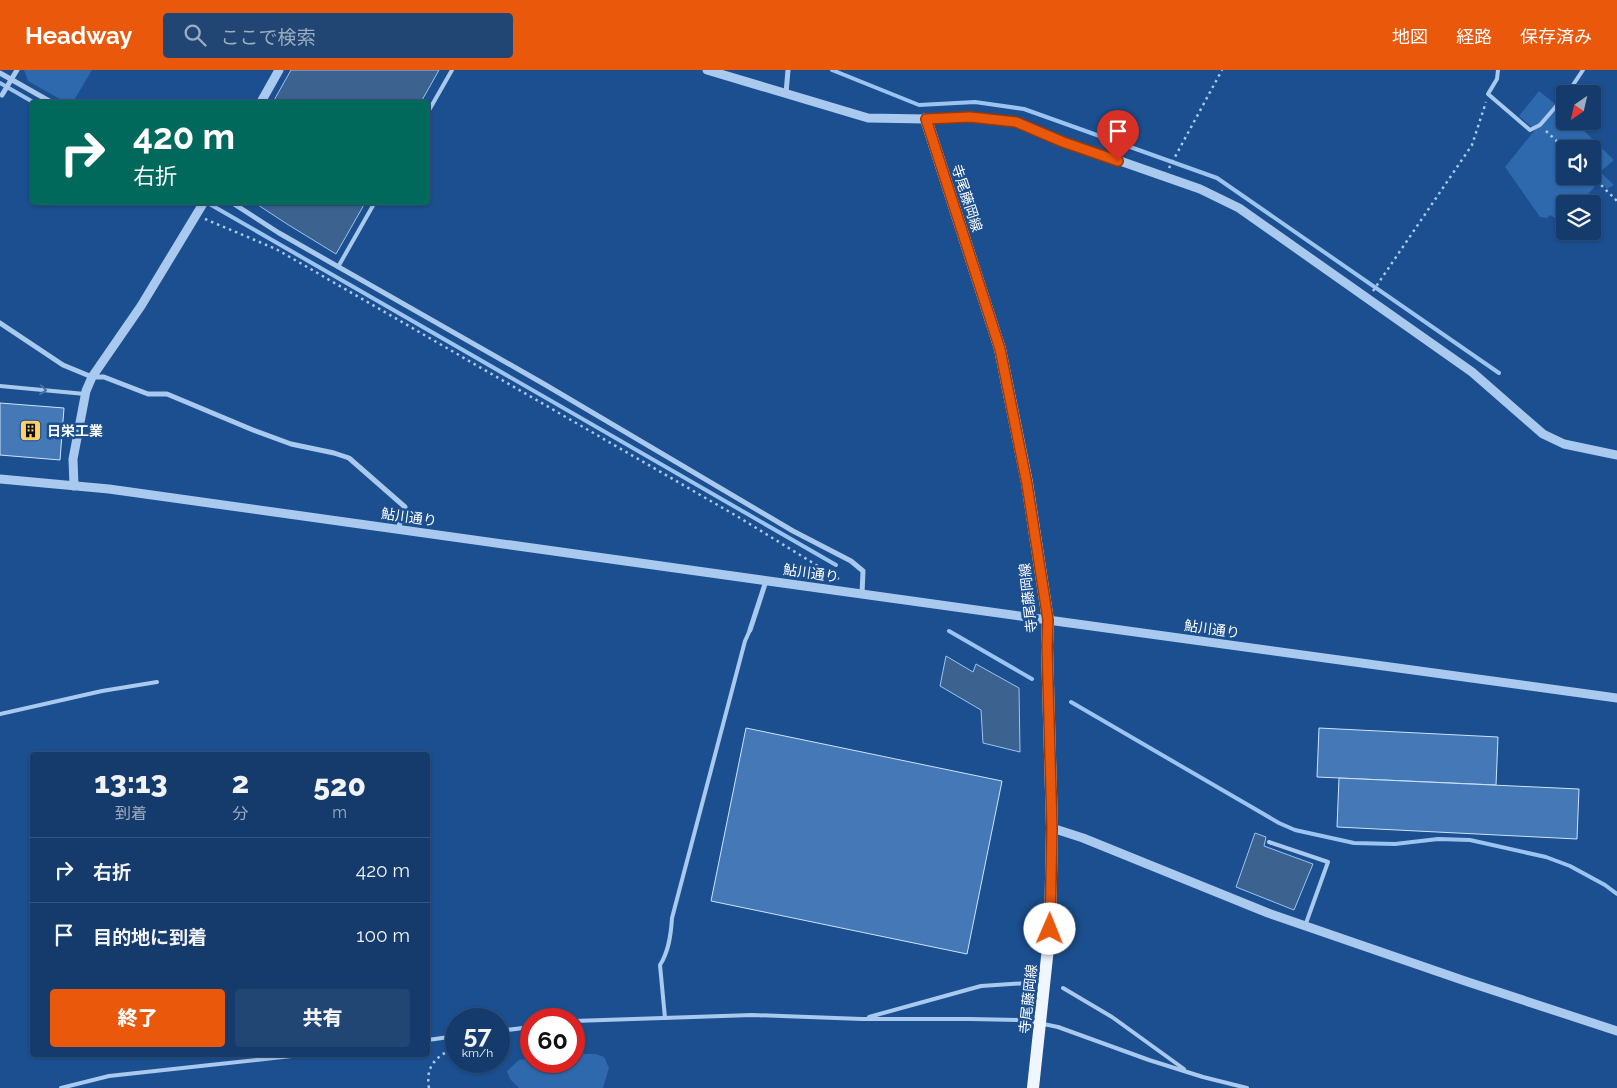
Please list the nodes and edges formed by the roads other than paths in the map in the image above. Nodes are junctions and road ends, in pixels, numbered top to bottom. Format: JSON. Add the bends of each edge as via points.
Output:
{"nodes":[{"id":1,"x":17,"y":70,"type":"edge"},
{"id":2,"x":279,"y":70,"type":"edge"},
{"id":3,"x":452,"y":70,"type":"edge"},
{"id":4,"x":707,"y":70,"type":"edge"},
{"id":5,"x":788,"y":70,"type":"edge"},
{"id":6,"x":1498,"y":70,"type":"edge"},
{"id":7,"x":1583,"y":70,"type":"edge"},
{"id":8,"x":0,"y":73,"type":"edge"},
{"id":9,"x":11,"y":81,"type":"junction"},
{"id":10,"x":1573,"y":85,"type":"edge"},
{"id":11,"x":786,"y":92,"type":"junction"},
{"id":12,"x":3,"y":94,"type":"dead end"},
{"id":13,"x":47,"y":100,"type":"edge"},
{"id":14,"x":261,"y":100,"type":"edge"},
{"id":15,"x":1556,"y":107,"type":"edge"},
{"id":16,"x":430,"y":108,"type":"edge"},
{"id":17,"x":926,"y":119,"type":"junction"},
{"id":18,"x":202,"y":205,"type":"edge"},
{"id":19,"x":236,"y":205,"type":"edge"},
{"id":20,"x":373,"y":205,"type":"edge"},
{"id":21,"x":338,"y":267,"type":"junction"},
{"id":22,"x":0,"y":323,"type":"edge"},
{"id":23,"x":92,"y":377,"type":"junction"},
{"id":24,"x":0,"y":386,"type":"edge"},
{"id":25,"x":85,"y":394,"type":"junction"},
{"id":26,"x":1617,"y":455,"type":"edge"},
{"id":27,"x":0,"y":479,"type":"edge"},
{"id":28,"x":74,"y":486,"type":"junction"},
{"id":29,"x":398,"y":529,"type":"junction"},
{"id":30,"x":766,"y":581,"type":"junction"},
{"id":31,"x":862,"y":594,"type":"junction"},
{"id":32,"x":1048,"y":620,"type":"junction"},
{"id":33,"x":750,"y":630,"type":"joint"},
{"id":34,"x":157,"y":682,"type":"dead end"},
{"id":35,"x":1617,"y":698,"type":"edge"},
{"id":36,"x":0,"y":714,"type":"edge"},
{"id":37,"x":1052,"y":828,"type":"junction"},
{"id":38,"x":1269,"y":842,"type":"dead end"},
{"id":39,"x":1305,"y":926,"type":"junction"},
{"id":40,"x":1027,"y":983,"type":"dead end"},
{"id":41,"x":1063,"y":988,"type":"dead end"},
{"id":42,"x":665,"y":1018,"type":"junction"},
{"id":43,"x":862,"y":1019,"type":"junction"},
{"id":44,"x":585,"y":1022,"type":"edge"},
{"id":45,"x":1041,"y":1023,"type":"junction"},
{"id":46,"x":1617,"y":1031,"type":"edge"},
{"id":47,"x":445,"y":1038,"type":"edge"},
{"id":48,"x":430,"y":1040,"type":"edge"},
{"id":49,"x":283,"y":1057,"type":"edge"},
{"id":50,"x":1203,"y":1077,"type":"junction"},
{"id":51,"x":61,"y":1088,"type":"edge"},
{"id":52,"x":1033,"y":1088,"type":"edge"},
{"id":53,"x":1247,"y":1088,"type":"edge"}],
"edges":[{"from":1,"to":9,"type":"street"},
{"from":2,"to":14,"type":"street"},
{"from":3,"to":16,"type":"lane"},
{"from":4,"to":11,"type":"street"},
{"from":5,"to":11,"type":"street"},
{"from":6,"to":15,"type":"lane","via":[[1488,94],[1530,130],[1540,125]]},
{"from":7,"to":10,"type":"lane"},
{"from":8,"to":9,"type":"street"},
{"from":9,"to":12,"type":"street"},
{"from":9,"to":13,"type":"street"},
{"from":11,"to":17,"type":"street","via":[[868,118]]},
{"from":17,"to":26,"type":"street","via":[[970,117],[1016,122],[1063,142],[1200,189],[1239,208],[1472,372],[1543,434],[1564,444]]},
{"from":17,"to":32,"type":"main road","name":"寺尾藤岡線","via":[[1000,349],[1027,484]]},
{"from":18,"to":23,"type":"street"},
{"from":19,"to":21,"type":"street"},
{"from":20,"to":21,"type":"lane"},
{"from":21,"to":31,"type":"street","via":[[793,531],[851,561],[864,571]]},
{"from":22,"to":23,"type":"street","via":[[63,365]]},
{"from":23,"to":25,"type":"street"},
{"from":23,"to":29,"type":"street","via":[[104,377],[148,394],[167,394],[284,441],[349,458],[405,507]]},
{"from":24,"to":25,"type":"lane","one_way":true},
{"from":25,"to":28,"type":"street","via":[[73,459]]},
{"from":27,"to":28,"type":"street","name":"鮎川通り"},
{"from":28,"to":29,"type":"street","name":"鮎川通り"},
{"from":29,"to":30,"type":"street","name":"鮎川通り"},
{"from":30,"to":31,"type":"street","name":"鮎川通り"},
{"from":30,"to":33,"type":"street"},
{"from":31,"to":32,"type":"street","name":"鮎川通り"},
{"from":32,"to":35,"type":"street","name":"鮎川通り"},
{"from":32,"to":37,"type":"main road","name":"寺尾藤岡線"},
{"from":33,"to":42,"type":"lane","via":[[675,908],[670,939],[660,965]]},
{"from":34,"to":36,"type":"lane"},
{"from":37,"to":39,"type":"street"},
{"from":37,"to":45,"type":"main road","name":"寺尾藤岡線","via":[[1050,929]]},
{"from":38,"to":39,"type":"lane","via":[[1328,862]]},
{"from":39,"to":46,"type":"street"},
{"from":40,"to":43,"type":"lane","via":[[981,986]]},
{"from":41,"to":50,"type":"lane","via":[[1112,1016],[1181,1068]]},
{"from":42,"to":43,"type":"lane","via":[[752,1015]]},
{"from":42,"to":44,"type":"lane"},
{"from":43,"to":45,"type":"lane","via":[[970,1018]]},
{"from":45,"to":50,"type":"lane"},
{"from":45,"to":52,"type":"main road","name":"寺尾藤岡線"},
{"from":47,"to":48,"type":"lane"},
{"from":49,"to":51,"type":"lane","via":[[110,1076]]},
{"from":50,"to":53,"type":"lane"}]}
